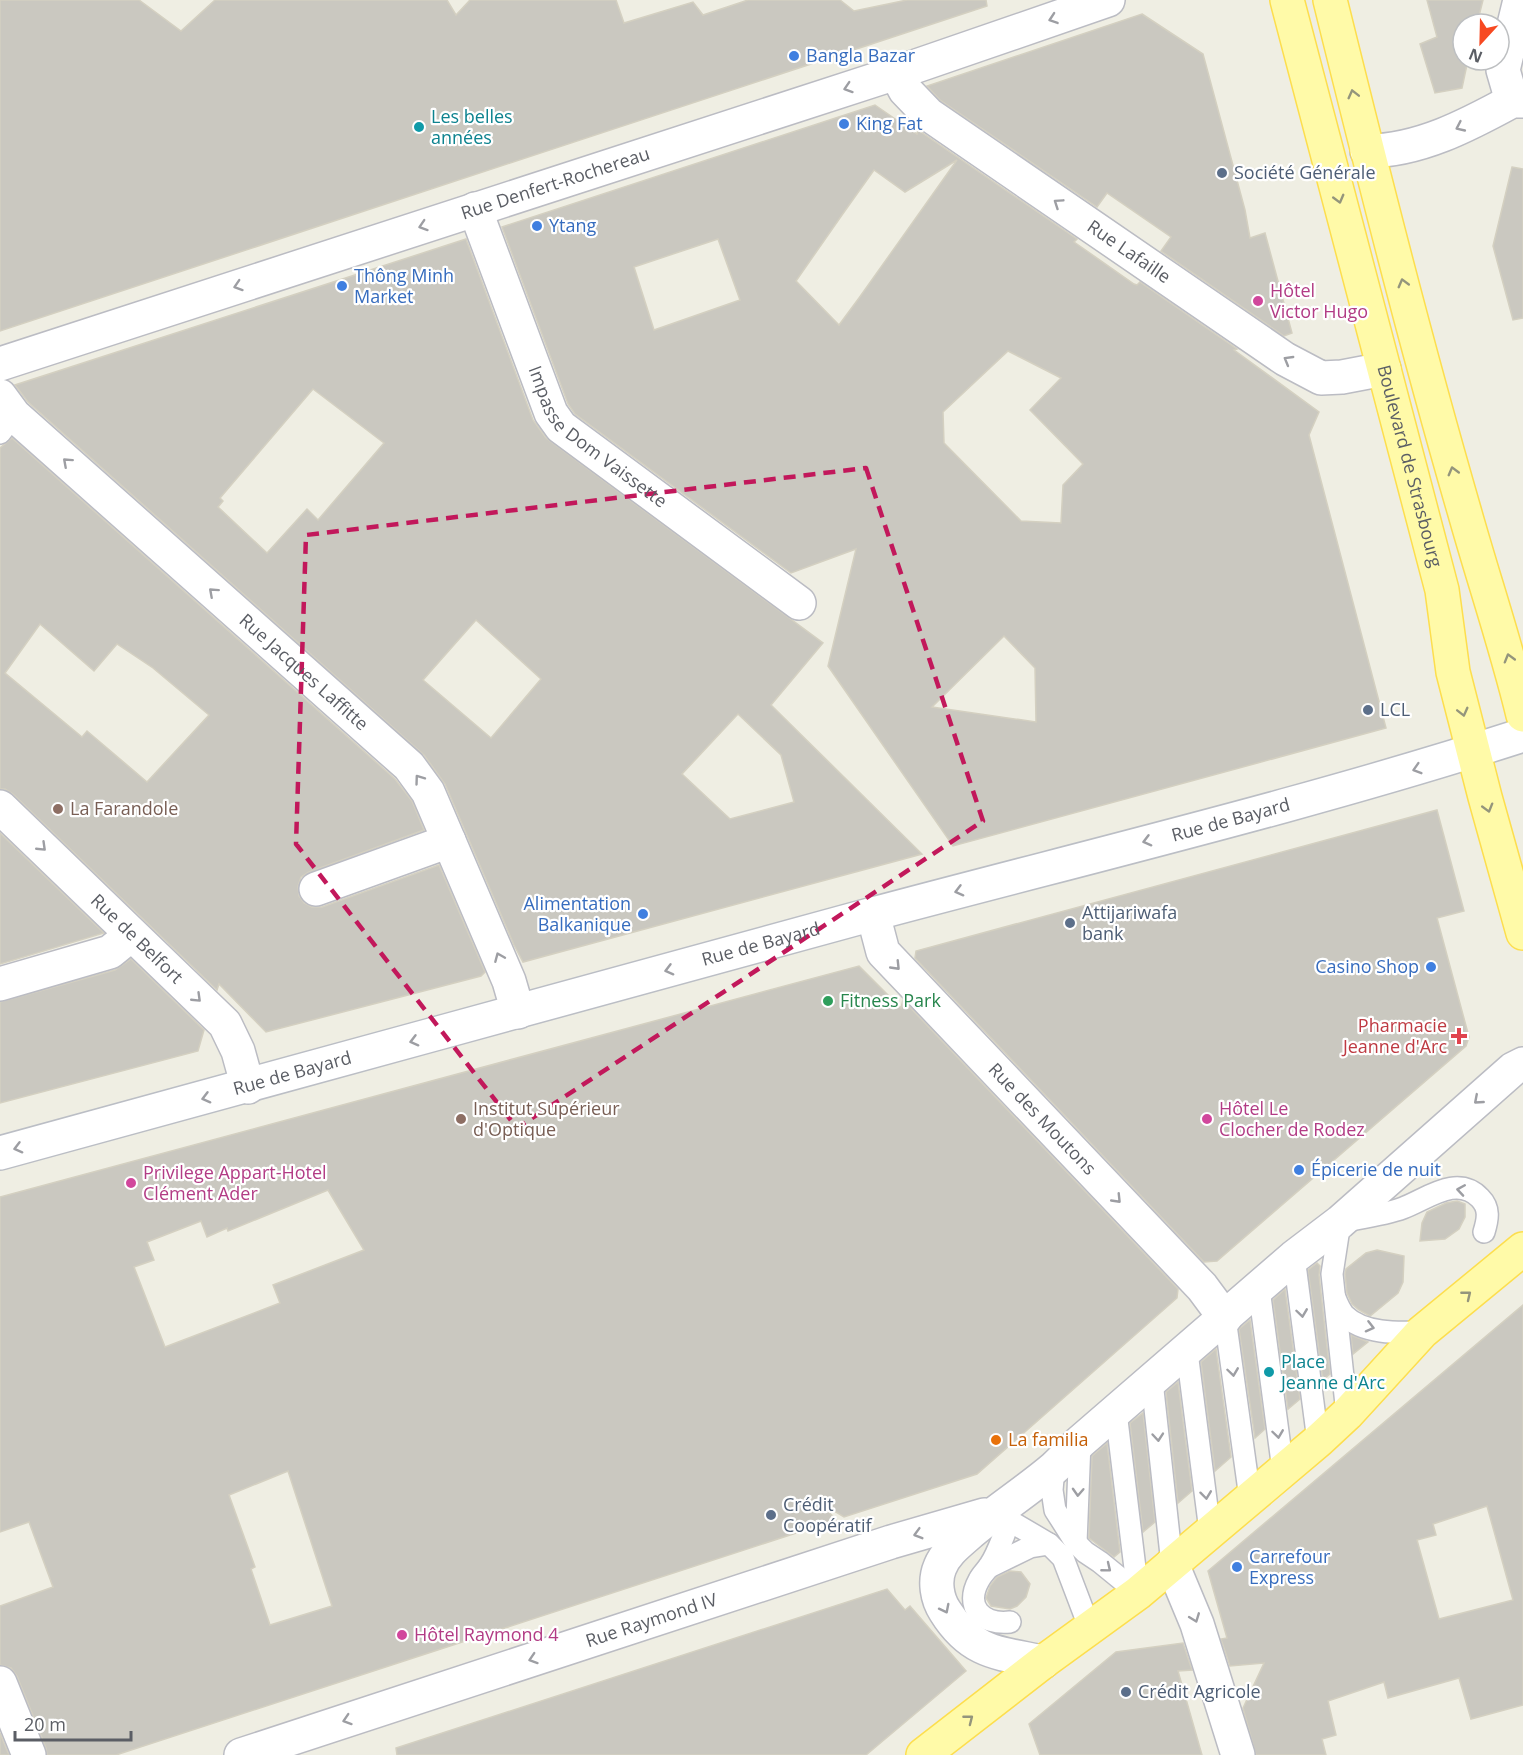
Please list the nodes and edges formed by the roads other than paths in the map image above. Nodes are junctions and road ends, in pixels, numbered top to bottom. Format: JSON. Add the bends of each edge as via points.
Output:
{"nodes":[{"id":1,"x":1108,"y":0,"type":"edge"},
{"id":2,"x":1287,"y":0,"type":"edge"},
{"id":3,"x":1330,"y":0,"type":"edge"},
{"id":4,"x":1520,"y":0,"type":"edge"},
{"id":5,"x":1515,"y":50,"type":"edge"},
{"id":6,"x":896,"y":73,"type":"junction"},
{"id":7,"x":1517,"y":101,"type":"edge"},
{"id":8,"x":1367,"y":151,"type":"junction"},
{"id":9,"x":475,"y":209,"type":"junction"},
{"id":10,"x":0,"y":364,"type":"edge"},
{"id":11,"x":1384,"y":369,"type":"junction"},
{"id":12,"x":5,"y":415,"type":"edge"},
{"id":13,"x":799,"y":603,"type":"dead end"},
{"id":14,"x":1523,"y":715,"type":"edge"},
{"id":15,"x":1523,"y":735,"type":"edge"},
{"id":16,"x":1472,"y":752,"type":"junction"},
{"id":17,"x":0,"y":807,"type":"edge"},
{"id":18,"x":449,"y":841,"type":"junction"},
{"id":19,"x":316,"y":889,"type":"dead end"},
{"id":20,"x":873,"y":914,"type":"junction"},
{"id":21,"x":1523,"y":933,"type":"edge"},
{"id":22,"x":131,"y":935,"type":"junction"},
{"id":23,"x":0,"y":984,"type":"edge"},
{"id":24,"x":518,"y":1012,"type":"junction"},
{"id":25,"x":1523,"y":1064,"type":"edge"},
{"id":26,"x":249,"y":1087,"type":"junction"},
{"id":27,"x":0,"y":1153,"type":"edge"},
{"id":28,"x":1340,"y":1222,"type":"junction"},
{"id":29,"x":1484,"y":1232,"type":"dead end"},
{"id":30,"x":1523,"y":1249,"type":"edge"},
{"id":31,"x":1294,"y":1257,"type":"junction"},
{"id":32,"x":1259,"y":1289,"type":"junction"},
{"id":33,"x":1333,"y":1295,"type":"junction"},
{"id":34,"x":1225,"y":1318,"type":"junction"},
{"id":35,"x":1422,"y":1332,"type":"junction"},
{"id":36,"x":1187,"y":1352,"type":"junction"},
{"id":37,"x":1152,"y":1381,"type":"junction"},
{"id":38,"x":1116,"y":1412,"type":"junction"},
{"id":39,"x":1347,"y":1414,"type":"junction"},
{"id":40,"x":1318,"y":1441,"type":"junction"},
{"id":41,"x":1080,"y":1442,"type":"junction"},
{"id":42,"x":1054,"y":1468,"type":"junction"},
{"id":43,"x":1283,"y":1470,"type":"junction"},
{"id":44,"x":1250,"y":1498,"type":"junction"},
{"id":45,"x":1005,"y":1510,"type":"junction"},
{"id":46,"x":1210,"y":1531,"type":"junction"},
{"id":47,"x":1076,"y":1543,"type":"junction"},
{"id":48,"x":1049,"y":1544,"type":"junction"},
{"id":49,"x":1172,"y":1564,"type":"junction"},
{"id":50,"x":989,"y":1567,"type":"junction"},
{"id":51,"x":1138,"y":1593,"type":"junction"},
{"id":52,"x":1010,"y":1622,"type":"dead end"},
{"id":53,"x":1090,"y":1629,"type":"junction"},
{"id":54,"x":1043,"y":1662,"type":"junction"},
{"id":55,"x":0,"y":1683,"type":"edge"},
{"id":56,"x":29,"y":1755,"type":"edge"},
{"id":57,"x":241,"y":1755,"type":"edge"},
{"id":58,"x":923,"y":1755,"type":"edge"},
{"id":59,"x":1238,"y":1755,"type":"edge"}],
"edges":[{"from":1,"to":6,"type":"street","name":"Rue Denfert-Rochereau","one_way":true},
{"from":2,"to":11,"type":"main road","name":"Boulevard de Strasbourg","one_way":true},
{"from":8,"to":3,"type":"main road","one_way":true},
{"from":4,"to":5,"type":"street"},
{"from":5,"to":7,"type":"street","via":[[1503,70]]},
{"from":6,"to":9,"type":"street","name":"Rue Denfert-Rochereau","one_way":true},
{"from":11,"to":6,"type":"street","name":"Rue Lafaille","one_way":true,"via":[[1321,378],[1285,359],[928,114],[905,90]]},
{"from":7,"to":8,"type":"street","one_way":true,"via":[[1450,132],[1401,148]]},
{"from":14,"to":8,"type":"main road","one_way":true},
{"from":9,"to":10,"type":"street","name":"Rue Denfert-Rochereau","one_way":true},
{"from":9,"to":13,"type":"street","name":"Impasse Dom Vaissette","via":[[551,413],[561,427]]},
{"from":11,"to":16,"type":"main road","name":"Boulevard de Strasbourg","one_way":true,"via":[[1442,590],[1453,672]]},
{"from":18,"to":12,"type":"street","name":"Rue Jacques Laffitte","one_way":true,"via":[[428,792],[409,766]]},
{"from":15,"to":16,"type":"street","name":"Rue de Bayard"},
{"from":16,"to":20,"type":"street","name":"Rue de Bayard","one_way":true},
{"from":16,"to":21,"type":"main road","name":"Boulevard de Strasbourg","one_way":true},
{"from":17,"to":22,"type":"street","name":"Rue de Belfort","one_way":true},
{"from":18,"to":19,"type":"street"},
{"from":24,"to":18,"type":"street","name":"Rue Jacques Laffitte","one_way":true,"via":[[509,981]]},
{"from":20,"to":24,"type":"street","name":"Rue de Bayard","one_way":true},
{"from":20,"to":34,"type":"street","name":"Rue des Moutons","one_way":true,"via":[[882,952],[1202,1287]]},
{"from":22,"to":23,"type":"street","via":[[110,952]]},
{"from":22,"to":26,"type":"street","name":"Rue de Belfort","one_way":true,"via":[[225,1024]]},
{"from":24,"to":26,"type":"street","name":"Rue de Bayard","one_way":true},
{"from":25,"to":28,"type":"street","one_way":true},
{"from":26,"to":27,"type":"street","name":"Rue de Bayard","one_way":true},
{"from":29,"to":28,"type":"lane","one_way":true,"via":[[1489,1217],[1484,1202],[1475,1193],[1458,1188],[1439,1190],[1402,1208]]},
{"from":28,"to":31,"type":"street"},
{"from":28,"to":33,"type":"lane"},
{"from":35,"to":30,"type":"main road","one_way":true},
{"from":31,"to":32,"type":"street"},
{"from":31,"to":40,"type":"lane","one_way":true},
{"from":32,"to":34,"type":"street"},
{"from":32,"to":43,"type":"lane","one_way":true},
{"from":33,"to":35,"type":"lane","one_way":true,"via":[[1344,1314],[1361,1326],[1393,1333]]},
{"from":33,"to":39,"type":"lane"},
{"from":34,"to":36,"type":"street"},
{"from":34,"to":44,"type":"lane","one_way":true},
{"from":35,"to":39,"type":"main road"},
{"from":36,"to":37,"type":"street"},
{"from":36,"to":46,"type":"lane","one_way":true},
{"from":37,"to":38,"type":"street"},
{"from":37,"to":49,"type":"lane","one_way":true},
{"from":38,"to":41,"type":"street"},
{"from":38,"to":51,"type":"lane"},
{"from":39,"to":40,"type":"main road"},
{"from":40,"to":43,"type":"main road"},
{"from":41,"to":42,"type":"street"},
{"from":41,"to":47,"type":"lane","one_way":true},
{"from":42,"to":45,"type":"street"},
{"from":42,"to":47,"type":"lane","via":[[1055,1510]]},
{"from":43,"to":44,"type":"main road"},
{"from":44,"to":46,"type":"main road"},
{"from":45,"to":48,"type":"lane"},
{"from":45,"to":50,"type":"lane","via":[[1005,1532]]},
{"from":45,"to":54,"type":"street","one_way":true,"via":[[951,1549],[940,1568],[937,1585],[941,1605],[955,1627],[987,1650]]},
{"from":45,"to":57,"type":"street","name":"Rue Raymond IV","one_way":true,"via":[[891,1542]]},
{"from":46,"to":49,"type":"main road"},
{"from":47,"to":51,"type":"lane","one_way":true},
{"from":48,"to":50,"type":"lane","via":[[1030,1547]]},
{"from":48,"to":53,"type":"lane","via":[[1063,1558]]},
{"from":49,"to":51,"type":"main road"},
{"from":49,"to":59,"type":"street","one_way":true,"via":[[1197,1624]]},
{"from":50,"to":52,"type":"lane","via":[[979,1580],[974,1605],[978,1614],[989,1621]]},
{"from":51,"to":53,"type":"main road"},
{"from":53,"to":54,"type":"main road"},
{"from":58,"to":54,"type":"main road","one_way":true},
{"from":55,"to":56,"type":"street"}]}
